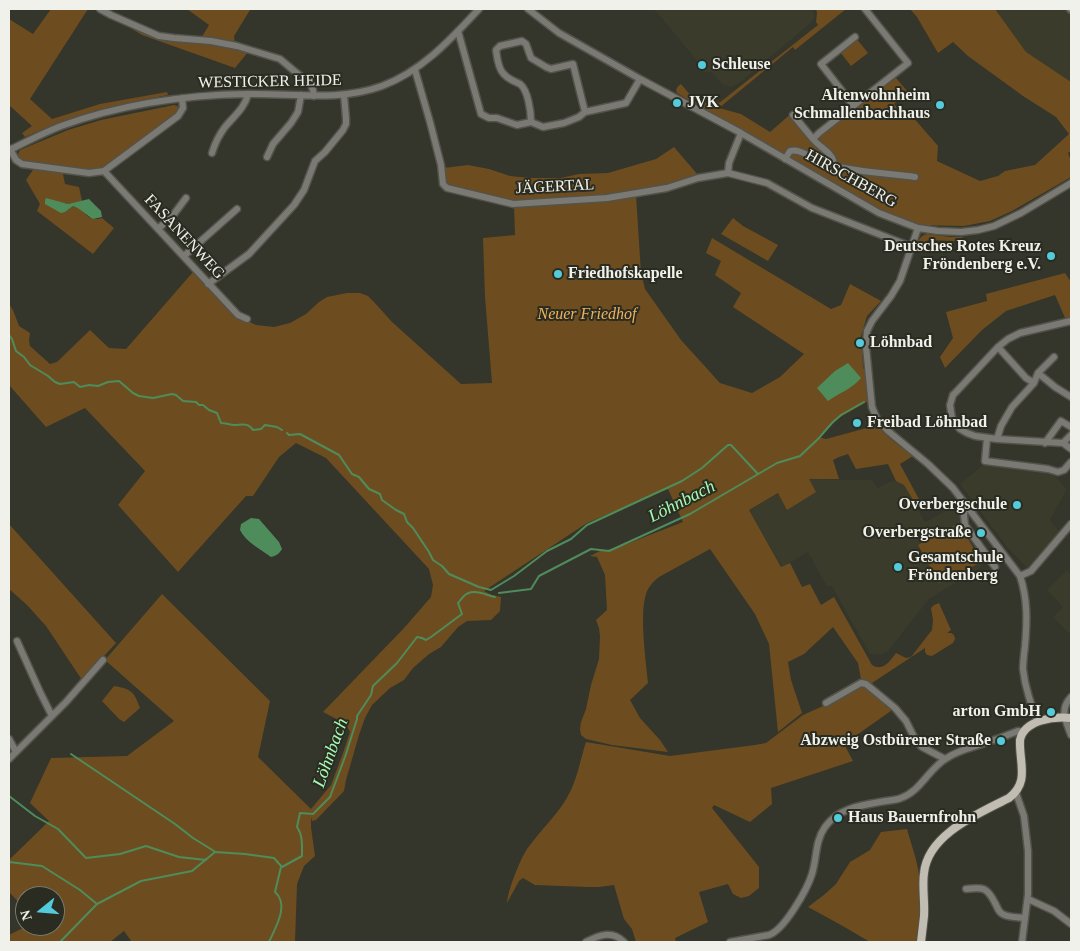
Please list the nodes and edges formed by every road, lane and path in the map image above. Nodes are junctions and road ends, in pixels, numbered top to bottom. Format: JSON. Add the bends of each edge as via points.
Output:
{"nodes":[{"id":1,"x":100,"y":9,"type":"edge"},
{"id":2,"x":479,"y":9,"type":"edge"},
{"id":3,"x":528,"y":9,"type":"edge"},
{"id":4,"x":865,"y":9,"type":"edge"},
{"id":5,"x":458,"y":31,"type":"junction"},
{"id":6,"x":855,"y":37,"type":"dead end"},
{"id":7,"x":415,"y":70,"type":"junction"},
{"id":8,"x":640,"y":79,"type":"junction"},
{"id":9,"x":248,"y":94,"type":"junction"},
{"id":10,"x":301,"y":95,"type":"junction"},
{"id":11,"x":344,"y":95,"type":"junction"},
{"id":12,"x":314,"y":96,"type":"junction"},
{"id":13,"x":182,"y":98,"type":"junction"},
{"id":14,"x":853,"y":105,"type":"junction"},
{"id":15,"x":585,"y":112,"type":"junction"},
{"id":16,"x":793,"y":115,"type":"dead end"},
{"id":17,"x":532,"y":122,"type":"junction"},
{"id":18,"x":741,"y":133,"type":"junction"},
{"id":19,"x":812,"y":140,"type":"junction"},
{"id":20,"x":9,"y":150,"type":"edge"},
{"id":21,"x":212,"y":152,"type":"dead end"},
{"id":22,"x":267,"y":157,"type":"dead end"},
{"id":23,"x":785,"y":159,"type":"junction"},
{"id":24,"x":834,"y":165,"type":"junction"},
{"id":25,"x":104,"y":171,"type":"junction"},
{"id":26,"x":728,"y":173,"type":"junction"},
{"id":27,"x":915,"y":176,"type":"dead end"},
{"id":28,"x":1071,"y":184,"type":"edge"},
{"id":29,"x":186,"y":198,"type":"dead end"},
{"id":30,"x":237,"y":209,"type":"dead end"},
{"id":31,"x":918,"y":228,"type":"junction"},
{"id":32,"x":158,"y":229,"type":"junction"},
{"id":33,"x":912,"y":247,"type":"junction"},
{"id":34,"x":184,"y":256,"type":"junction"},
{"id":35,"x":208,"y":284,"type":"junction"},
{"id":36,"x":246,"y":319,"type":"dead end"},
{"id":37,"x":1071,"y":321,"type":"edge"},
{"id":38,"x":998,"y":347,"type":"junction"},
{"id":39,"x":1054,"y":357,"type":"dead end"},
{"id":40,"x":1038,"y":373,"type":"junction"},
{"id":41,"x":1034,"y":383,"type":"junction"},
{"id":42,"x":1071,"y":397,"type":"edge"},
{"id":43,"x":1071,"y":427,"type":"edge"},
{"id":44,"x":1071,"y":435,"type":"edge"},
{"id":45,"x":987,"y":438,"type":"junction"},
{"id":46,"x":997,"y":439,"type":"junction"},
{"id":47,"x":1044,"y":443,"type":"junction"},
{"id":48,"x":1063,"y":443,"type":"junction"},
{"id":49,"x":1071,"y":450,"type":"edge"},
{"id":50,"x":1071,"y":462,"type":"edge"},
{"id":51,"x":965,"y":504,"type":"junction"},
{"id":52,"x":1071,"y":524,"type":"edge"},
{"id":53,"x":995,"y":567,"type":"dead end"},
{"id":54,"x":1020,"y":576,"type":"junction"},
{"id":55,"x":17,"y":641,"type":"dead end"},
{"id":56,"x":103,"y":660,"type":"dead end"},
{"id":57,"x":1071,"y":697,"type":"edge"},
{"id":58,"x":826,"y":703,"type":"dead end"},
{"id":59,"x":52,"y":716,"type":"junction"},
{"id":60,"x":1068,"y":717,"type":"edge"},
{"id":61,"x":1038,"y":722,"type":"junction"},
{"id":62,"x":1023,"y":732,"type":"junction"},
{"id":63,"x":1071,"y":735,"type":"edge"},
{"id":64,"x":9,"y":739,"type":"edge"},
{"id":65,"x":16,"y":752,"type":"junction"},
{"id":66,"x":9,"y":759,"type":"edge"},
{"id":67,"x":944,"y":759,"type":"junction"},
{"id":68,"x":1016,"y":793,"type":"junction"},
{"id":69,"x":966,"y":889,"type":"dead end"},
{"id":70,"x":1028,"y":899,"type":"junction"},
{"id":71,"x":1025,"y":918,"type":"junction"},
{"id":72,"x":1071,"y":924,"type":"edge"},
{"id":73,"x":586,"y":942,"type":"edge"},
{"id":74,"x":624,"y":942,"type":"edge"},
{"id":75,"x":730,"y":942,"type":"edge"},
{"id":76,"x":921,"y":942,"type":"edge"},
{"id":77,"x":1022,"y":942,"type":"edge"}],
"edges":[{"from":1,"to":12,"type":"street","via":[[159,36],[237,46],[280,59],[311,85]]},
{"from":2,"to":5,"type":"street","name":"WESTICKER HEIDE"},
{"from":3,"to":8,"type":"street","name":"HIRSCHBERG","via":[[559,33]]},
{"from":4,"to":14,"type":"street","via":[[908,63]]},
{"from":5,"to":7,"type":"street","name":"WESTICKER HEIDE"},
{"from":5,"to":17,"type":"street","via":[[481,114],[517,124]]},
{"from":6,"to":14,"type":"street","via":[[821,64]]},
{"from":7,"to":11,"type":"street","name":"WESTICKER HEIDE","via":[[382,86]]},
{"from":7,"to":26,"type":"street","name":"JÄGERTAL","via":[[444,184],[455,191],[512,204],[607,198]]},
{"from":8,"to":15,"type":"street","via":[[626,103]]},
{"from":8,"to":18,"type":"street","name":"HIRSCHBERG"},
{"from":9,"to":10,"type":"street","name":"WESTICKER HEIDE"},
{"from":9,"to":13,"type":"street","name":"WESTICKER HEIDE"},
{"from":9,"to":21,"type":"street","via":[[242,108],[215,142]]},
{"from":10,"to":12,"type":"street","name":"WESTICKER HEIDE"},
{"from":10,"to":22,"type":"street","via":[[296,116]]},
{"from":11,"to":12,"type":"street","name":"WESTICKER HEIDE"},
{"from":11,"to":35,"type":"street","via":[[346,124],[315,161],[304,190],[294,205],[250,254]]},
{"from":13,"to":20,"type":"street","name":"WESTICKER HEIDE","via":[[100,114],[61,126]]},
{"from":13,"to":25,"type":"street","name":"WESTICKER HEIDE","via":[[183,108],[178,116]]},
{"from":14,"to":19,"type":"street"},
{"from":15,"to":17,"type":"street","via":[[564,123],[543,127]]},
{"from":15,"to":17,"type":"street","via":[[573,64],[551,69],[531,58],[522,41],[500,46],[496,50],[502,72],[522,86]]},
{"from":16,"to":19,"type":"street"},
{"from":18,"to":23,"type":"street","name":"HIRSCHBERG"},
{"from":18,"to":26,"type":"street"},
{"from":19,"to":24,"type":"street","via":[[832,155]]},
{"from":20,"to":25,"type":"street","name":"WESTICKER HEIDE","via":[[22,164],[89,173]]},
{"from":23,"to":24,"type":"street","name":"HIRSCHBERG","via":[[790,151],[796,150],[819,162]]},
{"from":23,"to":31,"type":"street","name":"HIRSCHBERG","via":[[879,213]]},
{"from":24,"to":27,"type":"street","name":"HIRSCHBERG"},
{"from":25,"to":32,"type":"street","name":"FASANENWEG"},
{"from":26,"to":33,"type":"street","via":[[767,183],[812,208]]},
{"from":28,"to":31,"type":"street","name":"HIRSCHBERG","via":[[994,226],[961,232]]},
{"from":29,"to":32,"type":"street"},
{"from":30,"to":34,"type":"street"},
{"from":31,"to":33,"type":"street"},
{"from":32,"to":34,"type":"street","name":"FASANENWEG"},
{"from":33,"to":51,"type":"street","via":[[900,281],[867,331],[870,400],[881,424],[946,481]]},
{"from":34,"to":35,"type":"street","name":"FASANENWEG"},
{"from":35,"to":36,"type":"street","name":"FASANENWEG"},
{"from":37,"to":38,"type":"street","via":[[1020,333]]},
{"from":38,"to":41,"type":"street"},
{"from":38,"to":45,"type":"street","via":[[957,391],[950,405],[952,418],[960,429]]},
{"from":39,"to":40,"type":"street"},
{"from":40,"to":41,"type":"street"},
{"from":40,"to":42,"type":"street"},
{"from":41,"to":46,"type":"street","via":[[1012,407]]},
{"from":43,"to":47,"type":"street","via":[[1061,421]]},
{"from":44,"to":48,"type":"street"},
{"from":45,"to":46,"type":"street"},
{"from":45,"to":50,"type":"street","via":[[985,461],[1058,472]]},
{"from":46,"to":47,"type":"street"},
{"from":47,"to":48,"type":"street"},
{"from":48,"to":49,"type":"street"},
{"from":51,"to":53,"type":"street","via":[[965,525]]},
{"from":51,"to":54,"type":"street"},
{"from":52,"to":54,"type":"street","via":[[1031,571]]},
{"from":54,"to":61,"type":"street","via":[[1027,606],[1023,668],[1027,692]]},
{"from":55,"to":59,"type":"street"},
{"from":56,"to":59,"type":"street"},
{"from":57,"to":60,"type":"street","via":[[1064,710]]},
{"from":58,"to":67,"type":"street","via":[[861,683],[866,684],[895,708],[922,747]]},
{"from":59,"to":65,"type":"street"},
{"from":60,"to":61,"type":"main road"},
{"from":60,"to":63,"type":"street"},
{"from":61,"to":62,"type":"main road"},
{"from":62,"to":67,"type":"street"},
{"from":62,"to":68,"type":"main road","via":[[1020,744],[1022,779]]},
{"from":64,"to":65,"type":"street"},
{"from":65,"to":66,"type":"street"},
{"from":67,"to":75,"type":"street","via":[[900,799],[850,808],[832,819],[820,834],[806,888],[778,930],[774,934]]},
{"from":68,"to":70,"type":"street","via":[[1026,824]]},
{"from":68,"to":76,"type":"main road","via":[[961,823],[931,850],[924,874]]},
{"from":69,"to":71,"type":"street","via":[[984,889],[1001,913]]},
{"from":70,"to":71,"type":"street"},
{"from":70,"to":72,"type":"street","via":[[1054,911]]},
{"from":71,"to":77,"type":"street"},
{"from":73,"to":74,"type":"street","via":[[610,934]]}]}
